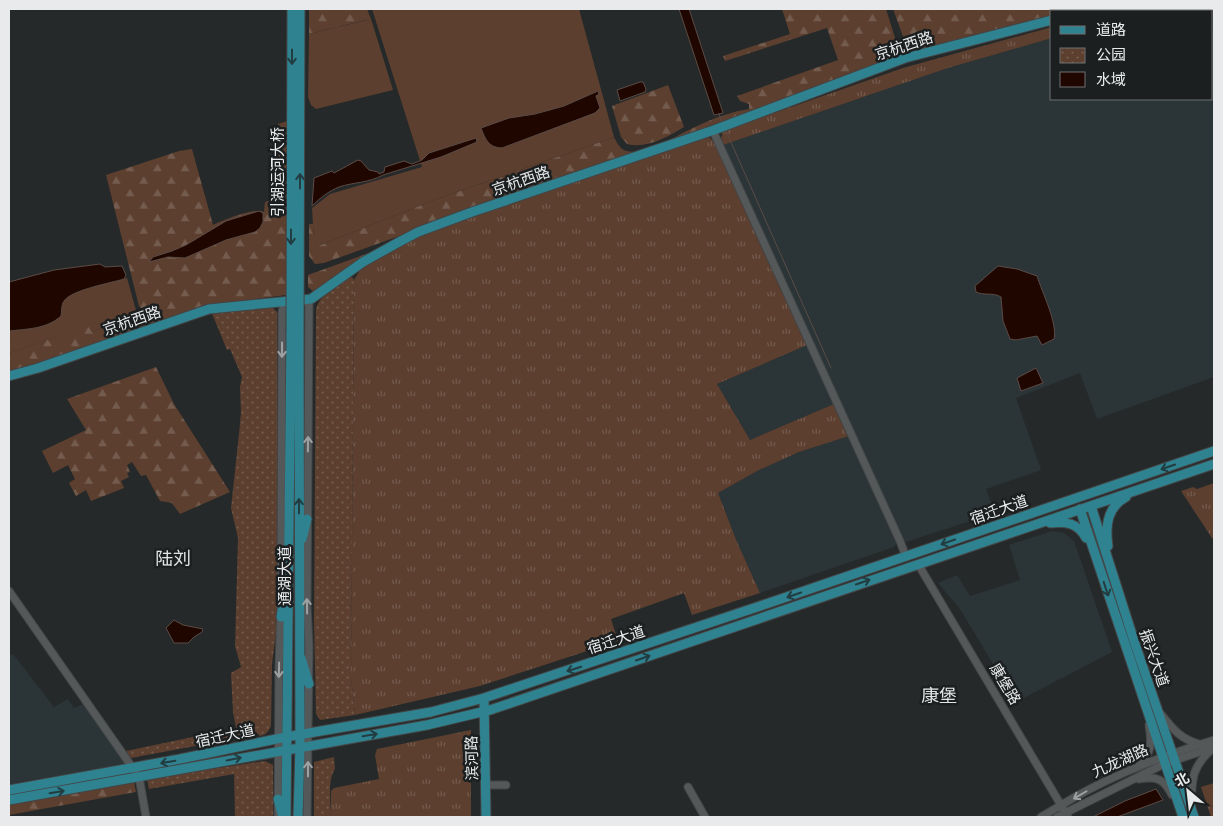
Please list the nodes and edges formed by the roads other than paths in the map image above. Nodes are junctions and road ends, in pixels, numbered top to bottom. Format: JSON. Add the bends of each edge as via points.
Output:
{"nodes":[{"id":1,"x":292,"y":9,"type":"edge"},
{"id":2,"x":300,"y":9,"type":"edge"},
{"id":3,"x":1050,"y":21,"type":"edge"},
{"id":4,"x":713,"y":130,"type":"junction"},
{"id":5,"x":306,"y":300,"type":"junction"},
{"id":6,"x":284,"y":302,"type":"junction"},
{"id":7,"x":295,"y":335,"type":"junction"},
{"id":8,"x":9,"y":376,"type":"edge"},
{"id":9,"x":1214,"y":451,"type":"edge"},
{"id":10,"x":1214,"y":464,"type":"edge"},
{"id":11,"x":1146,"y":487,"type":"junction"},
{"id":12,"x":1091,"y":506,"type":"junction"},
{"id":13,"x":1080,"y":509,"type":"junction"},
{"id":14,"x":307,"y":520,"type":"junction"},
{"id":15,"x":1023,"y":528,"type":"junction"},
{"id":16,"x":299,"y":551,"type":"junction"},
{"id":17,"x":906,"y":557,"type":"junction"},
{"id":18,"x":918,"y":564,"type":"junction"},
{"id":19,"x":1111,"y":571,"type":"junction"},
{"id":20,"x":1100,"y":572,"type":"junction"},
{"id":21,"x":288,"y":586,"type":"junction"},
{"id":22,"x":9,"y":591,"type":"edge"},
{"id":23,"x":281,"y":617,"type":"junction"},
{"id":24,"x":299,"y":652,"type":"junction"},
{"id":25,"x":309,"y":684,"type":"junction"},
{"id":26,"x":287,"y":694,"type":"junction"},
{"id":27,"x":298,"y":694,"type":"junction"},
{"id":28,"x":484,"y":698,"type":"junction"},
{"id":29,"x":1157,"y":709,"type":"junction"},
{"id":30,"x":485,"y":711,"type":"junction"},
{"id":31,"x":1148,"y":715,"type":"junction"},
{"id":32,"x":304,"y":734,"type":"junction"},
{"id":33,"x":282,"y":738,"type":"junction"},
{"id":34,"x":1200,"y":744,"type":"junction"},
{"id":35,"x":1214,"y":745,"type":"edge"},
{"id":36,"x":304,"y":746,"type":"junction"},
{"id":37,"x":282,"y":750,"type":"junction"},
{"id":38,"x":1173,"y":756,"type":"junction"},
{"id":39,"x":1163,"y":761,"type":"junction"},
{"id":40,"x":132,"y":768,"type":"junction"},
{"id":41,"x":1135,"y":769,"type":"junction"},
{"id":42,"x":139,"y":777,"type":"junction"},
{"id":43,"x":1131,"y":781,"type":"junction"},
{"id":44,"x":486,"y":785,"type":"junction"},
{"id":45,"x":506,"y":785,"type":"dead end"},
{"id":46,"x":688,"y":787,"type":"dead end"},
{"id":47,"x":9,"y":790,"type":"edge"},
{"id":48,"x":286,"y":791,"type":"junction"},
{"id":49,"x":298,"y":793,"type":"junction"},
{"id":50,"x":278,"y":799,"type":"junction"},
{"id":51,"x":9,"y":800,"type":"edge"},
{"id":52,"x":1061,"y":806,"type":"junction"},
{"id":53,"x":1179,"y":806,"type":"junction"},
{"id":54,"x":1192,"y":813,"type":"edge"},
{"id":55,"x":1066,"y":815,"type":"edge"},
{"id":56,"x":146,"y":817,"type":"edge"},
{"id":57,"x":278,"y":817,"type":"edge"},
{"id":58,"x":285,"y":817,"type":"edge"},
{"id":59,"x":298,"y":817,"type":"edge"},
{"id":60,"x":307,"y":817,"type":"edge"},
{"id":61,"x":486,"y":817,"type":"edge"},
{"id":62,"x":705,"y":817,"type":"edge"},
{"id":63,"x":1041,"y":817,"type":"edge"},
{"id":64,"x":1057,"y":817,"type":"edge"},
{"id":65,"x":1183,"y":817,"type":"edge"}],
"edges":[{"from":1,"to":7,"type":"main road","name":"引湖运河大桥","one_way":true,"bridge":true},
{"from":7,"to":2,"type":"main road","name":"引湖运河大桥","one_way":true,"bridge":true},
{"from":3,"to":4,"type":"main road","name":"京杭西路","via":[[905,58]]},
{"from":4,"to":5,"type":"main road","name":"京杭西路","via":[[418,232],[375,254]]},
{"from":4,"to":17,"type":"street"},
{"from":5,"to":6,"type":"main road","name":"京杭西路"},
{"from":14,"to":5,"type":"street","one_way":true,"via":[[309,304]]},
{"from":6,"to":8,"type":"main road","name":"京杭西路","via":[[209,309]]},
{"from":6,"to":23,"type":"street","one_way":true},
{"from":16,"to":7,"type":"main road","name":"通湖大道","one_way":true},
{"from":7,"to":21,"type":"main road","name":"通湖大道"},
{"from":9,"to":17,"type":"main road","name":"宿迁大道","one_way":true},
{"from":10,"to":11,"type":"main road","name":"宿迁大道"},
{"from":11,"to":12,"type":"main road","name":"宿迁大道"},
{"from":11,"to":19,"type":"main road","via":[[1119,500],[1108,519],[1106,529]]},
{"from":12,"to":13,"type":"main road","name":"宿迁大道"},
{"from":12,"to":19,"type":"main road","name":"振兴大道"},
{"from":13,"to":15,"type":"main road","name":"宿迁大道"},
{"from":13,"to":20,"type":"main road","name":"振兴大道"},
{"from":14,"to":16,"type":"main road"},
{"from":25,"to":14,"type":"street","one_way":true},
{"from":15,"to":18,"type":"main road","name":"宿迁大道"},
{"from":15,"to":20,"type":"main road","via":[[1062,522],[1075,525],[1087,539]]},
{"from":16,"to":24,"type":"main road","name":"通湖大道"},
{"from":17,"to":28,"type":"main road","name":"宿迁大道","one_way":true},
{"from":30,"to":18,"type":"main road","name":"宿迁大道","one_way":true},
{"from":18,"to":52,"type":"street","name":"康堡路"},
{"from":19,"to":29,"type":"main road","name":"振兴大道"},
{"from":20,"to":31,"type":"main road","name":"振兴大道","one_way":true},
{"from":21,"to":23,"type":"main road"},
{"from":21,"to":26,"type":"main road","name":"通湖大道"},
{"from":22,"to":40,"type":"street"},
{"from":23,"to":33,"type":"street","one_way":true},
{"from":24,"to":25,"type":"main road"},
{"from":24,"to":27,"type":"main road","name":"通湖大道"},
{"from":25,"to":32,"type":"street"},
{"from":26,"to":27,"type":"main road","via":[[291,698]]},
{"from":26,"to":33,"type":"main road","name":"通湖大道"},
{"from":27,"to":32,"type":"main road","name":"通湖大道"},
{"from":28,"to":30,"type":"main road","name":"滨河路"},
{"from":28,"to":32,"type":"main road","name":"宿迁大道","via":[[431,712]]},
{"from":29,"to":34,"type":"street","via":[[1178,735]]},
{"from":29,"to":38,"type":"main road","name":"振兴大道"},
{"from":36,"to":30,"type":"main road","name":"宿迁大道","one_way":true,"via":[[427,725]]},
{"from":30,"to":44,"type":"main road","name":"滨河路"},
{"from":31,"to":39,"type":"main road","name":"振兴大道"},
{"from":31,"to":41,"type":"street","via":[[1151,748]]},
{"from":32,"to":33,"type":"main road","name":"宿迁大道"},
{"from":32,"to":36,"type":"main road","name":"通湖大道"},
{"from":33,"to":37,"type":"main road","name":"通湖大道"},
{"from":33,"to":40,"type":"main road","name":"宿迁大道","one_way":true},
{"from":34,"to":35,"type":"street","name":"九龙湖路"},
{"from":34,"to":38,"type":"street","name":"九龙湖路"},
{"from":35,"to":38,"type":"street","name":"九龙湖路"},
{"from":35,"to":54,"type":"street","via":[[1201,758],[1194,774]]},
{"from":36,"to":37,"type":"main road","name":"宿迁大道"},
{"from":36,"to":49,"type":"main road","name":"通湖大道"},
{"from":60,"to":36,"type":"street","one_way":true},
{"from":42,"to":37,"type":"main road","name":"宿迁大道","one_way":true},
{"from":37,"to":48,"type":"main road","name":"通湖大道"},
{"from":37,"to":50,"type":"street"},
{"from":38,"to":39,"type":"street","name":"九龙湖路"},
{"from":38,"to":54,"type":"main road","name":"振兴大道"},
{"from":39,"to":41,"type":"street","name":"九龙湖路"},
{"from":39,"to":43,"type":"street","name":"九龙湖路"},
{"from":39,"to":53,"type":"main road","name":"振兴大道"},
{"from":40,"to":42,"type":"street"},
{"from":40,"to":47,"type":"main road","name":"宿迁大道"},
{"from":41,"to":52,"type":"street","name":"九龙湖路","one_way":true},
{"from":51,"to":42,"type":"main road","name":"宿迁大道","one_way":true},
{"from":42,"to":56,"type":"street"},
{"from":43,"to":53,"type":"street","via":[[1160,780],[1168,786]]},
{"from":43,"to":55,"type":"street","name":"九龙湖路"},
{"from":44,"to":45,"type":"street"},
{"from":44,"to":61,"type":"main road","name":"滨河路"},
{"from":46,"to":62,"type":"street"},
{"from":48,"to":49,"type":"main road","via":[[293,784]]},
{"from":48,"to":58,"type":"main road","name":"通湖大道"},
{"from":49,"to":59,"type":"main road","name":"通湖大道"},
{"from":50,"to":57,"type":"street"},
{"from":50,"to":58,"type":"main road"},
{"from":52,"to":55,"type":"street","name":"康堡路"},
{"from":52,"to":63,"type":"street","name":"九龙湖路"},
{"from":53,"to":65,"type":"main road","name":"振兴大道"},
{"from":55,"to":64,"type":"street","name":"九龙湖路"}]}
